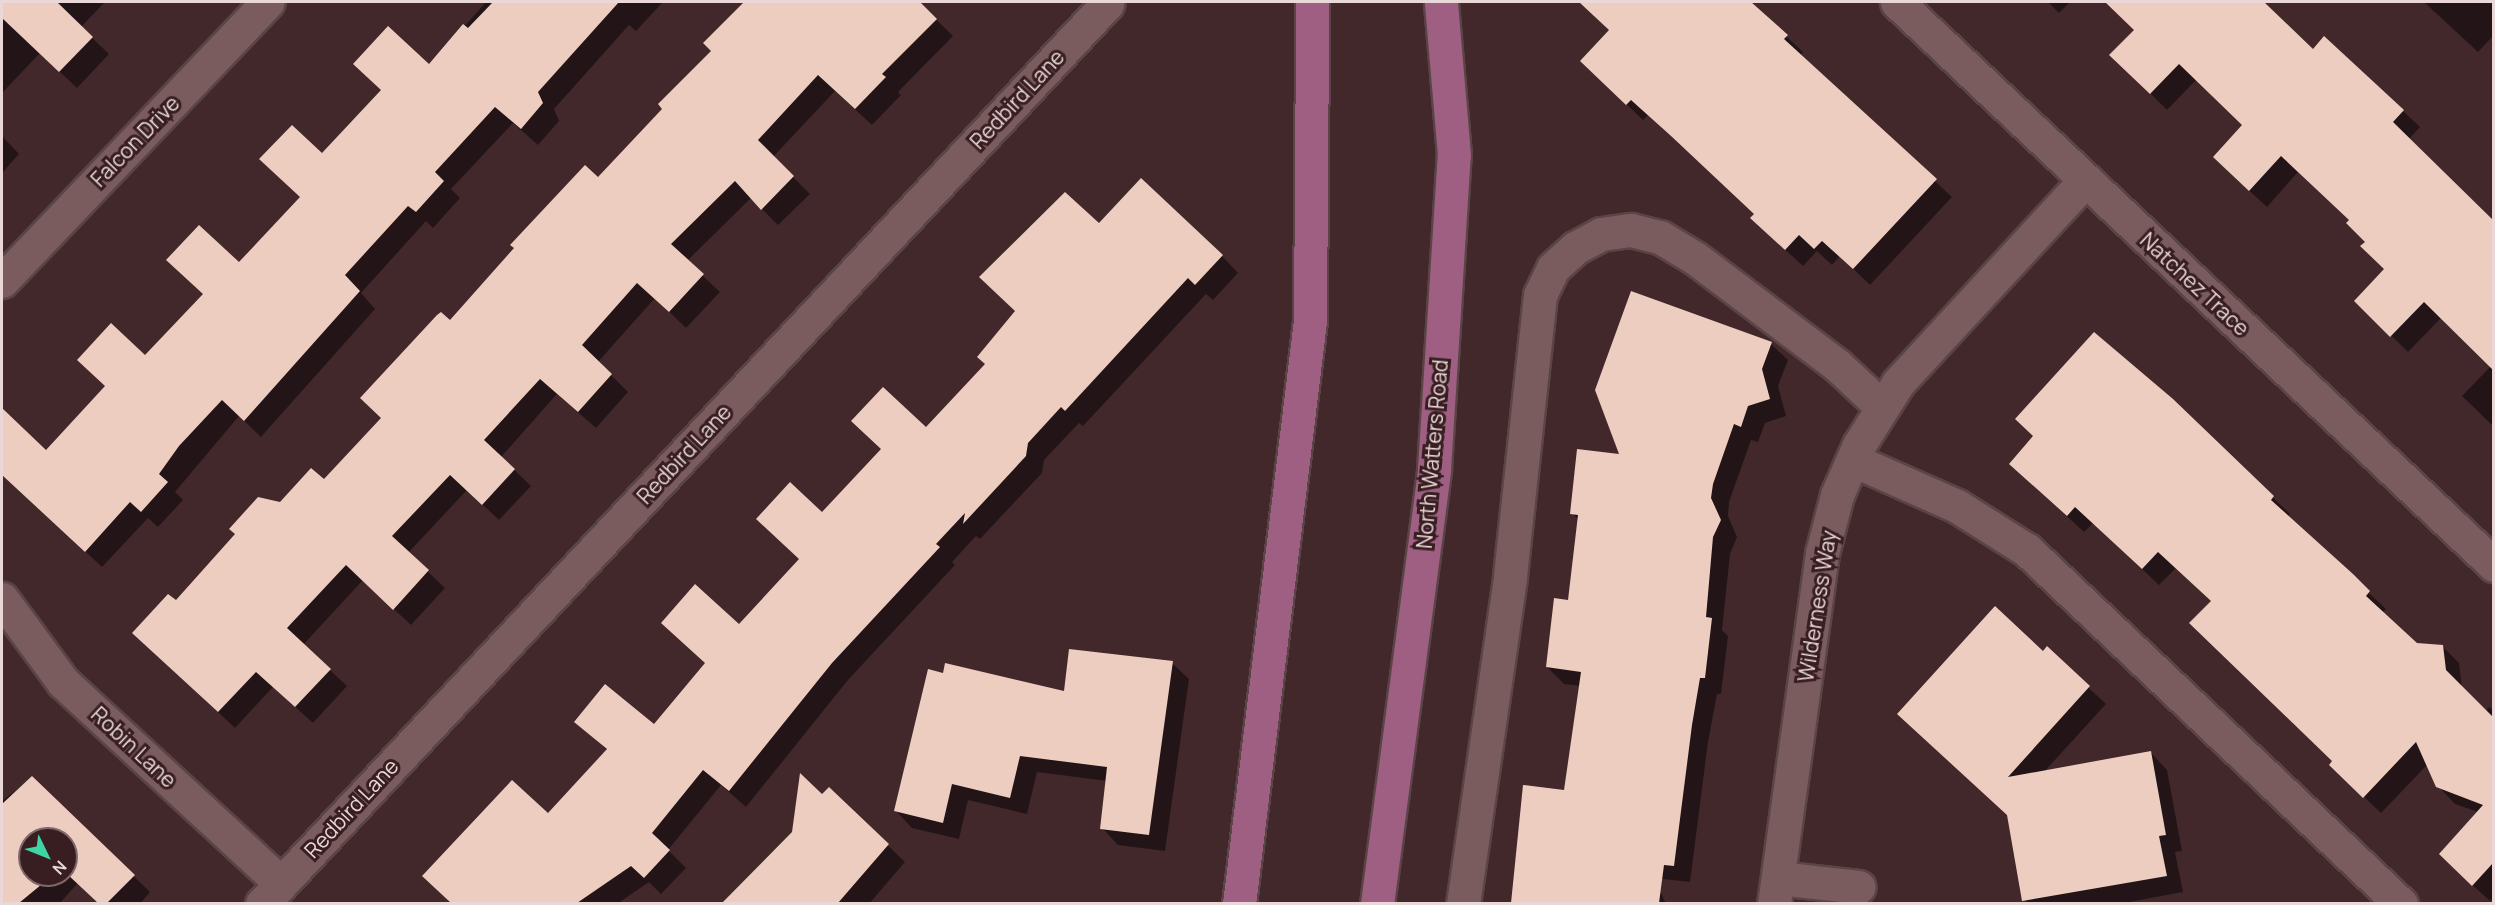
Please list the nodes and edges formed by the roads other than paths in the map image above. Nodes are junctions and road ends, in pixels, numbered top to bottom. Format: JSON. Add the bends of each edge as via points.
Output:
{"nodes":[{"id":1,"x":268,"y":2,"type":"edge"},
{"id":2,"x":1312,"y":2,"type":"edge"},
{"id":3,"x":1441,"y":2,"type":"edge"},
{"id":4,"x":1897,"y":2,"type":"edge"},
{"id":5,"x":1107,"y":4,"type":"dead end"},
{"id":6,"x":2085,"y":180,"type":"junction"},
{"id":7,"x":2,"y":281,"type":"edge"},
{"id":8,"x":1881,"y":406,"type":"junction"},
{"id":9,"x":1852,"y":460,"type":"junction"},
{"id":10,"x":2493,"y":565,"type":"edge"},
{"id":11,"x":2,"y":599,"type":"edge"},
{"id":12,"x":1859,"y":887,"type":"dead end"},
{"id":13,"x":1776,"y":890,"type":"edge"},
{"id":14,"x":271,"y":893,"type":"edge"},
{"id":15,"x":1239,"y":903,"type":"edge"},
{"id":16,"x":1377,"y":903,"type":"edge"},
{"id":17,"x":1463,"y":903,"type":"edge"},
{"id":18,"x":2401,"y":903,"type":"edge"}],
"edges":[{"from":1,"to":7,"type":"street","name":"Falcon Drive"},
{"from":2,"to":15,"type":"main road","via":[[1311,321]]},
{"from":3,"to":16,"type":"main road","name":"North Watters Road","via":[[1454,155],[1434,469]]},
{"from":4,"to":6,"type":"street","name":"Natchez Trace"},
{"from":5,"to":14,"type":"street","name":"Redbird Lane"},
{"from":6,"to":8,"type":"street","name":"Wilderness Way"},
{"from":6,"to":10,"type":"street","name":"Natchez Trace"},
{"from":8,"to":9,"type":"street","name":"Wilderness Way"},
{"from":8,"to":17,"type":"street","via":[[1837,365],[1695,258],[1660,237],[1631,230],[1602,234],[1575,248],[1553,268],[1540,295],[1513,554]]},
{"from":9,"to":13,"type":"street","name":"Wilderness Way","via":[[1837,495],[1822,553]]},
{"from":9,"to":18,"type":"street","via":[[1957,506],[2027,550]]},
{"from":11,"to":14,"type":"street","name":"Robin Lane","via":[[63,682]]},
{"from":12,"to":13,"type":"street"}]}
